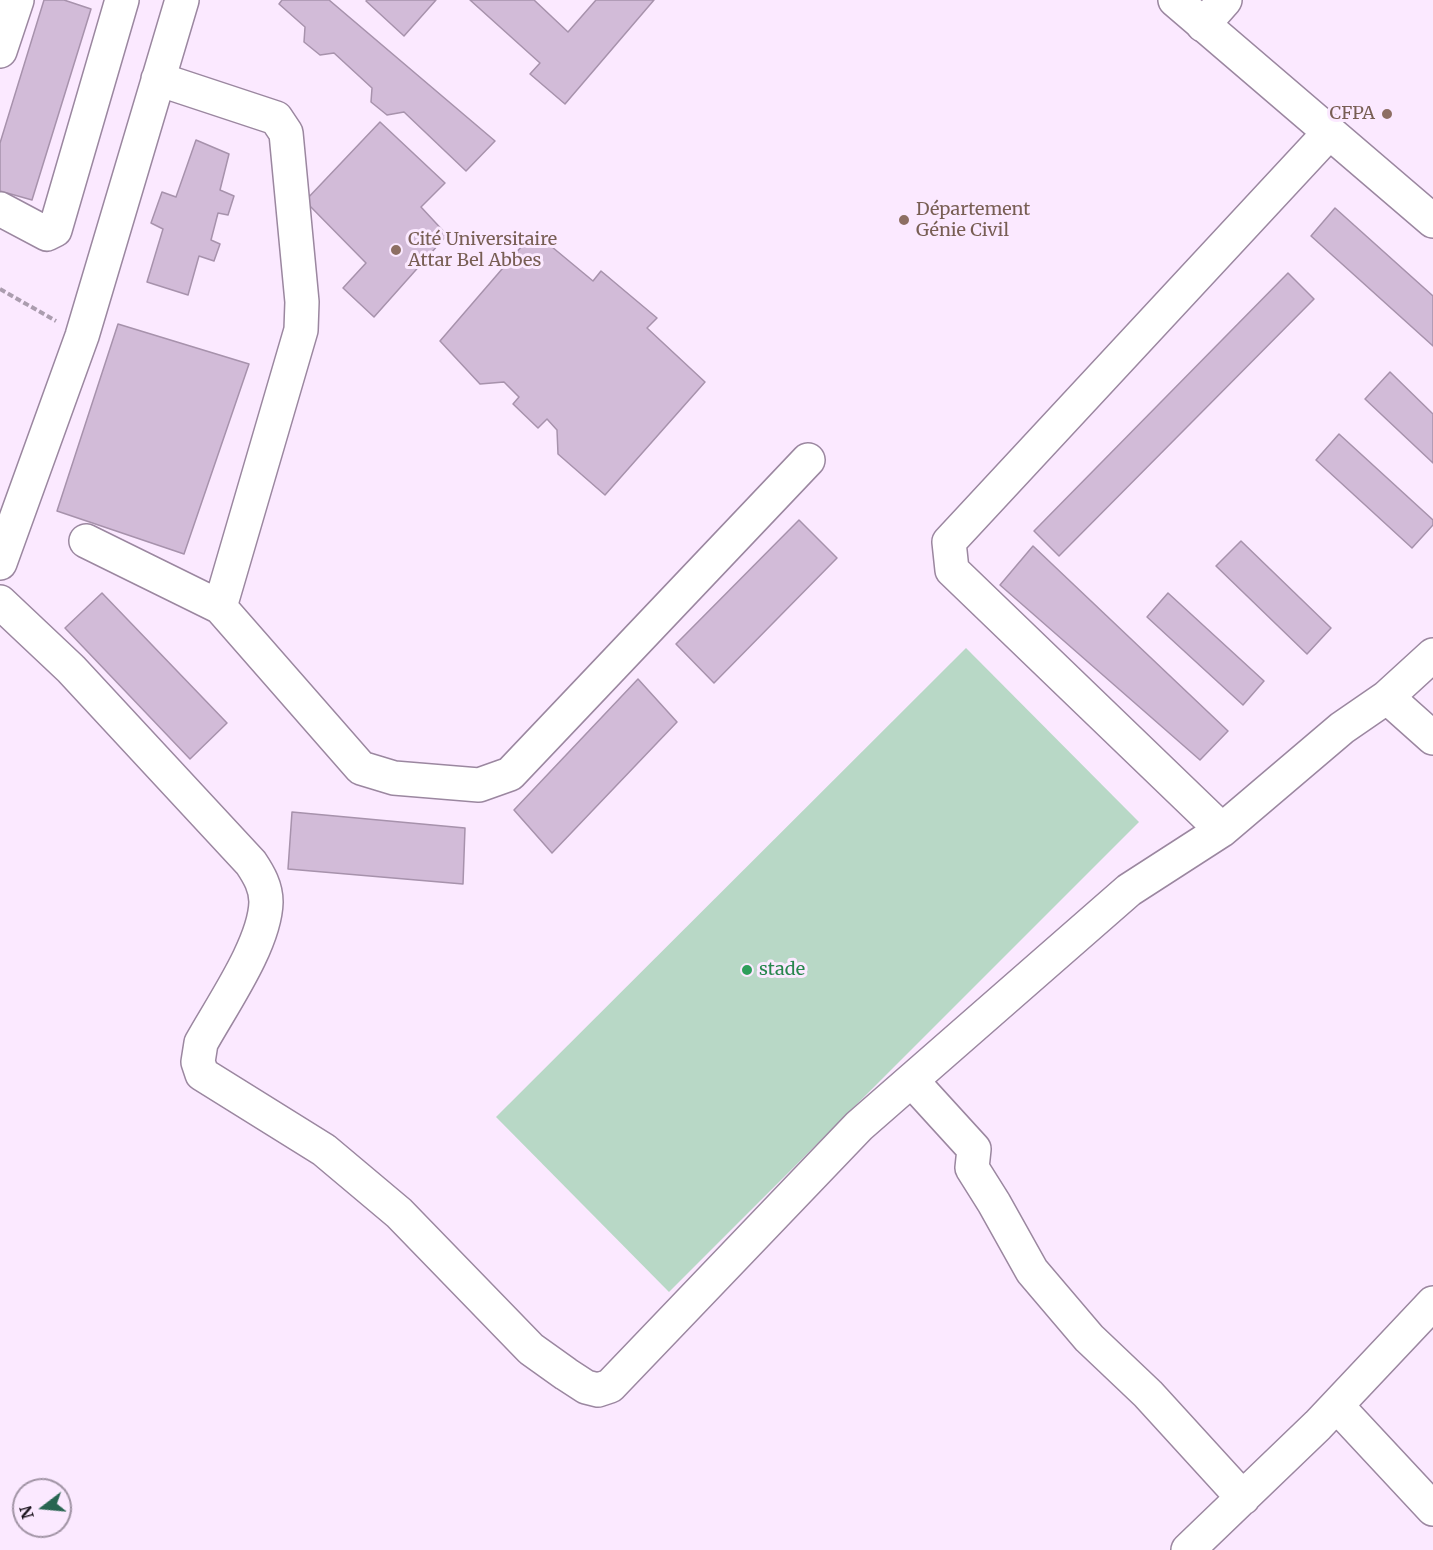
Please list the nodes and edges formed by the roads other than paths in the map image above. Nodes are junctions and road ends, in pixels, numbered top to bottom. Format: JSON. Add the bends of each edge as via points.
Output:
{"nodes":[{"id":1,"x":17,"y":0,"type":"edge"},
{"id":2,"x":122,"y":0,"type":"edge"},
{"id":3,"x":182,"y":0,"type":"edge"},
{"id":4,"x":1174,"y":0,"type":"edge"},
{"id":5,"x":1225,"y":0,"type":"edge"},
{"id":6,"x":1203,"y":25,"type":"junction"},
{"id":7,"x":0,"y":51,"type":"edge"},
{"id":8,"x":158,"y":79,"type":"junction"},
{"id":9,"x":1329,"y":133,"type":"junction"},
{"id":10,"x":0,"y":209,"type":"edge"},
{"id":11,"x":1433,"y":221,"type":"edge"},
{"id":12,"x":808,"y":460,"type":"dead end"},
{"id":13,"x":86,"y":541,"type":"dead end"},
{"id":14,"x":0,"y":563,"type":"edge"},
{"id":15,"x":0,"y":602,"type":"edge"},
{"id":16,"x":220,"y":607,"type":"junction"},
{"id":17,"x":1433,"y":655,"type":"edge"},
{"id":18,"x":1387,"y":697,"type":"junction"},
{"id":19,"x":1433,"y":738,"type":"edge"},
{"id":20,"x":1222,"y":830,"type":"junction"},
{"id":21,"x":912,"y":1081,"type":"junction"},
{"id":22,"x":1433,"y":1303,"type":"edge"},
{"id":23,"x":1337,"y":1406,"type":"junction"},
{"id":24,"x":1243,"y":1498,"type":"junction"},
{"id":25,"x":1433,"y":1509,"type":"edge"},
{"id":26,"x":1188,"y":1550,"type":"edge"}],
"edges":[{"from":1,"to":7,"type":"street"},
{"from":2,"to":10,"type":"street","via":[[55,230],[47,234]]},
{"from":3,"to":8,"type":"street"},
{"from":4,"to":6,"type":"street"},
{"from":5,"to":6,"type":"street"},
{"from":6,"to":9,"type":"street"},
{"from":8,"to":14,"type":"street","via":[[82,336]]},
{"from":8,"to":16,"type":"street","via":[[276,118],[286,133],[289,150],[301,330]]},
{"from":9,"to":11,"type":"street"},
{"from":9,"to":20,"type":"street","via":[[949,542],[952,570]]},
{"from":12,"to":16,"type":"street","via":[[510,774],[479,785],[394,778],[361,768]]},
{"from":13,"to":16,"type":"street"},
{"from":15,"to":21,"type":"street","via":[[71,669],[251,863],[262,881],[264,919],[256,944],[201,1043],[198,1062],[202,1074],[324,1150],[399,1213],[531,1349],[586,1386],[598,1390],[610,1386],[860,1126]]},
{"from":17,"to":18,"type":"street"},
{"from":18,"to":19,"type":"street"},
{"from":18,"to":20,"type":"street","via":[[1342,728]]},
{"from":20,"to":21,"type":"street","via":[[1129,890]]},
{"from":21,"to":24,"type":"street","via":[[974,1149],[972,1168],[1032,1271],[1089,1338],[1148,1394]]},
{"from":22,"to":23,"type":"street"},
{"from":23,"to":24,"type":"street"},
{"from":23,"to":25,"type":"street"},
{"from":24,"to":26,"type":"street"}]}
